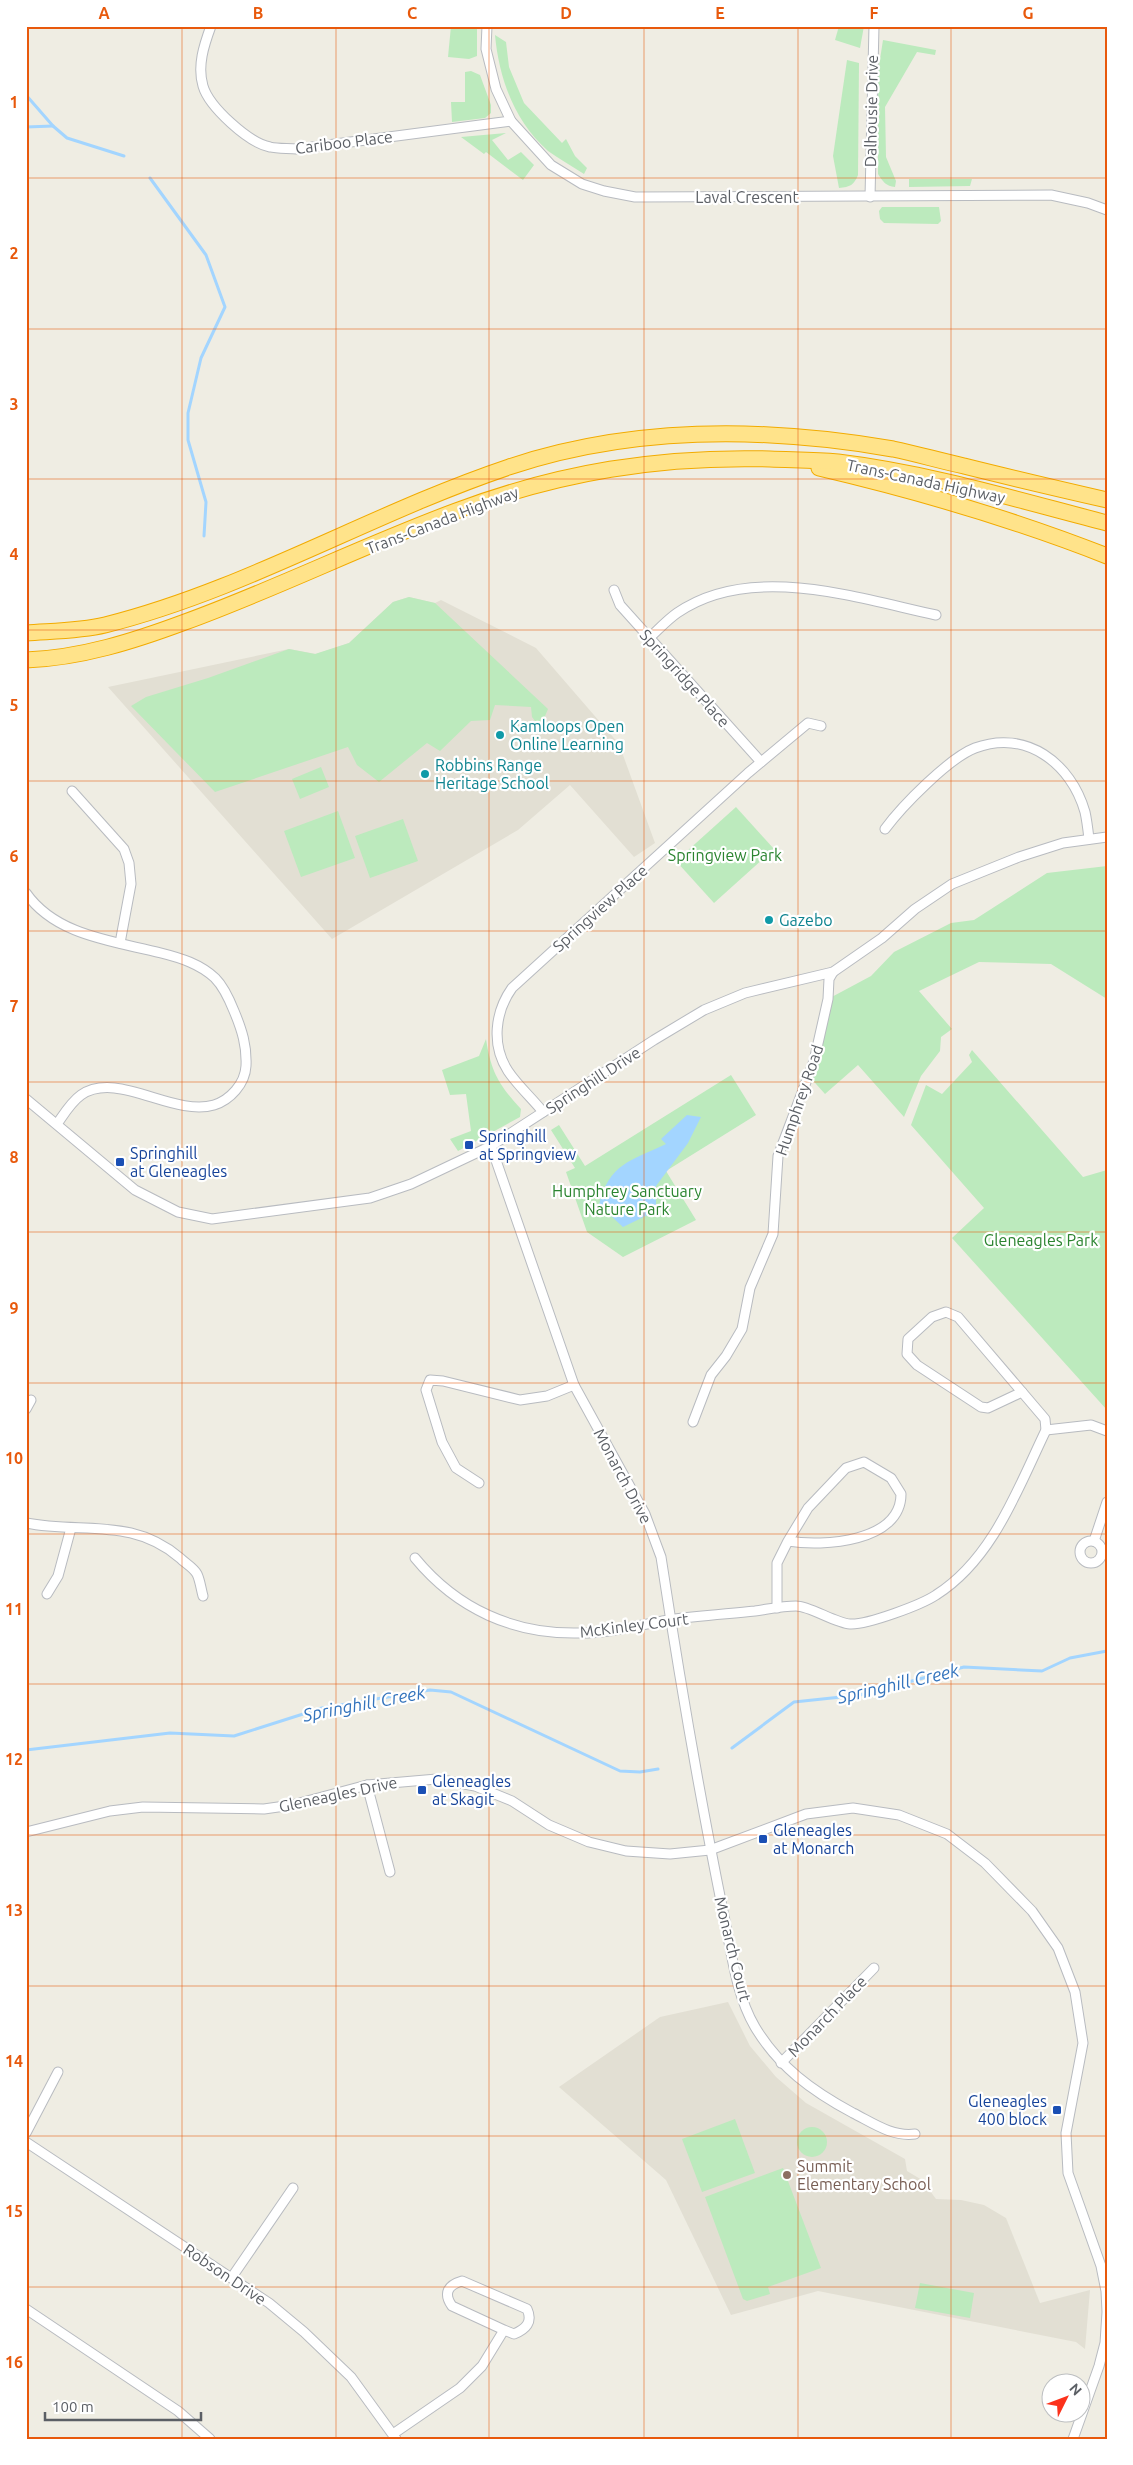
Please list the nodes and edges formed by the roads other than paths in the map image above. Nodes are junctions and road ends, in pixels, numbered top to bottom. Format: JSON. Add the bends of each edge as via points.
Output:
{"nodes":[{"id":1,"x":211,"y":26,"type":"edge"},
{"id":2,"x":487,"y":26,"type":"edge"},
{"id":3,"x":874,"y":26,"type":"edge"},
{"id":4,"x":511,"y":121,"type":"junction"},
{"id":5,"x":870,"y":197,"type":"junction"},
{"id":6,"x":1107,"y":210,"type":"edge"},
{"id":7,"x":781,"y":459,"type":"junction"},
{"id":8,"x":1107,"y":500,"type":"edge"},
{"id":9,"x":1107,"y":523,"type":"edge"},
{"id":10,"x":1107,"y":556,"type":"edge"},
{"id":11,"x":614,"y":590,"type":"dead end"},
{"id":12,"x":936,"y":615,"type":"dead end"},
{"id":13,"x":26,"y":633,"type":"edge"},
{"id":14,"x":649,"y":638,"type":"junction"},
{"id":15,"x":26,"y":660,"type":"edge"},
{"id":16,"x":821,"y":726,"type":"dead end"},
{"id":17,"x":761,"y":762,"type":"junction"},
{"id":18,"x":72,"y":791,"type":"dead end"},
{"id":19,"x":885,"y":829,"type":"dead end"},
{"id":20,"x":1107,"y":838,"type":"edge"},
{"id":21,"x":1089,"y":839,"type":"junction"},
{"id":22,"x":26,"y":893,"type":"edge"},
{"id":23,"x":120,"y":942,"type":"junction"},
{"id":24,"x":833,"y":972,"type":"junction"},
{"id":25,"x":26,"y":1099,"type":"edge"},
{"id":26,"x":543,"y":1112,"type":"junction"},
{"id":27,"x":57,"y":1124,"type":"junction"},
{"id":28,"x":490,"y":1146,"type":"junction"},
{"id":29,"x":574,"y":1385,"type":"junction"},
{"id":30,"x":1022,"y":1392,"type":"junction"},
{"id":31,"x":31,"y":1400,"type":"dead end"},
{"id":32,"x":26,"y":1409,"type":"edge"},
{"id":33,"x":693,"y":1422,"type":"dead end"},
{"id":34,"x":1046,"y":1430,"type":"junction"},
{"id":35,"x":1107,"y":1431,"type":"edge"},
{"id":36,"x":479,"y":1483,"type":"dead end"},
{"id":37,"x":1107,"y":1502,"type":"edge"},
{"id":38,"x":26,"y":1523,"type":"edge"},
{"id":39,"x":71,"y":1528,"type":"junction"},
{"id":40,"x":788,"y":1541,"type":"junction"},
{"id":41,"x":1094,"y":1541,"type":"dead end"},
{"id":42,"x":415,"y":1558,"type":"dead end"},
{"id":43,"x":47,"y":1594,"type":"dead end"},
{"id":44,"x":203,"y":1596,"type":"dead end"},
{"id":45,"x":777,"y":1608,"type":"junction"},
{"id":46,"x":671,"y":1620,"type":"junction"},
{"id":47,"x":368,"y":1785,"type":"junction"},
{"id":48,"x":26,"y":1832,"type":"edge"},
{"id":49,"x":710,"y":1850,"type":"junction"},
{"id":50,"x":390,"y":1872,"type":"dead end"},
{"id":51,"x":874,"y":1968,"type":"dead end"},
{"id":52,"x":781,"y":2063,"type":"junction"},
{"id":53,"x":58,"y":2072,"type":"dead end"},
{"id":54,"x":26,"y":2133,"type":"edge"},
{"id":55,"x":916,"y":2134,"type":"dead end"},
{"id":56,"x":26,"y":2142,"type":"edge"},
{"id":57,"x":293,"y":2188,"type":"dead end"},
{"id":58,"x":232,"y":2277,"type":"junction"},
{"id":59,"x":26,"y":2309,"type":"edge"},
{"id":60,"x":504,"y":2330,"type":"junction"},
{"id":61,"x":394,"y":2437,"type":"edge"},
{"id":62,"x":210,"y":2439,"type":"edge"},
{"id":63,"x":1073,"y":2439,"type":"edge"}],
"edges":[{"from":1,"to":4,"type":"street","name":"Cariboo Place","via":[[201,54],[203,87],[221,113],[243,134],[270,147],[297,149]]},
{"from":2,"to":4,"type":"street","name":"Laval Crescent","via":[[486,49],[496,89]]},
{"from":3,"to":5,"type":"street","name":"Dalhousie Drive"},
{"from":4,"to":5,"type":"street","name":"Laval Crescent","via":[[551,164],[582,184],[604,191],[635,197]]},
{"from":5,"to":6,"type":"street","name":"Laval Crescent","via":[[1051,196]]},
{"from":7,"to":9,"type":"highway","name":"Trans-Canada Highway","via":[[890,470]]},
{"from":7,"to":10,"type":"highway","via":[[890,485],[994,516]]},
{"from":7,"to":15,"type":"highway","name":"Trans-Canada Highway","via":[[679,460],[570,475],[455,511],[221,609],[162,630],[101,649]]},
{"from":8,"to":13,"type":"highway","name":"Trans-Canada Highway","via":[[895,450],[819,439],[731,434],[631,441],[571,450],[510,467],[156,610],[102,626]]},
{"from":11,"to":14,"type":"street","name":"Springridge Place","via":[[620,605]]},
{"from":12,"to":14,"type":"street","via":[[831,591],[737,588],[706,597],[677,613]]},
{"from":14,"to":17,"type":"street","name":"Springridge Place"},
{"from":16,"to":17,"type":"street","name":"Springview Place","via":[[808,723]]},
{"from":17,"to":26,"type":"street","name":"Springview Place","via":[[512,988],[502,1002],[498,1017],[502,1060]]},
{"from":18,"to":23,"type":"street","via":[[124,849],[129,863],[131,884]]},
{"from":19,"to":21,"type":"street","via":[[898,811],[955,760],[974,748],[996,742],[1022,743],[1052,758],[1071,781],[1085,812]]},
{"from":20,"to":21,"type":"street","name":"Springhill Drive"},
{"from":21,"to":24,"type":"street","name":"Springhill Drive","via":[[1019,856],[952,884]]},
{"from":22,"to":23,"type":"street","via":[[50,917],[84,935]]},
{"from":23,"to":27,"type":"street","via":[[189,960],[216,979],[232,1006],[244,1039],[243,1079],[223,1102],[205,1107],[183,1106],[110,1088],[94,1090],[82,1095]]},
{"from":24,"to":26,"type":"street","name":"Springhill Drive","via":[[745,993],[704,1010]]},
{"from":24,"to":33,"type":"street","name":"Humphrey Road","via":[[814,1061],[778,1156],[772,1234],[750,1288],[742,1329],[711,1375]]},
{"from":25,"to":27,"type":"street","name":"Springhill Drive"},
{"from":26,"to":28,"type":"street","name":"Springhill Drive"},
{"from":27,"to":28,"type":"street","name":"Springhill Drive","via":[[135,1190],[178,1212],[212,1219],[370,1198],[411,1184]]},
{"from":28,"to":29,"type":"street","name":"Monarch Drive"},
{"from":29,"to":36,"type":"street","via":[[547,1396],[520,1400],[430,1380],[426,1390],[442,1442],[456,1468]]},
{"from":29,"to":46,"type":"street","name":"Monarch Drive","via":[[646,1514],[661,1557]]},
{"from":30,"to":30,"type":"street","via":[[958,1317],[946,1312],[932,1317],[908,1339],[907,1354],[917,1365],[981,1407],[988,1408]]},
{"from":30,"to":34,"type":"street","via":[[1045,1420]]},
{"from":31,"to":32,"type":"street"},
{"from":34,"to":35,"type":"street","via":[[1091,1425]]},
{"from":34,"to":45,"type":"street","name":"McKinley Court","via":[[986,1548],[966,1572],[937,1595],[908,1610],[851,1624],[799,1606]]},
{"from":37,"to":41,"type":"street"},
{"from":38,"to":39,"type":"street"},
{"from":39,"to":43,"type":"street","via":[[58,1576]]},
{"from":39,"to":44,"type":"street","via":[[133,1532],[166,1546],[196,1573]]},
{"from":40,"to":40,"type":"street","via":[[808,1508],[846,1468],[864,1462],[890,1478],[901,1494],[897,1513],[863,1538],[803,1543]]},
{"from":40,"to":45,"type":"street","via":[[777,1563]]},
{"from":42,"to":46,"type":"street","name":"McKinley Court","via":[[433,1580],[471,1607],[507,1623],[548,1632],[583,1633]]},
{"from":45,"to":46,"type":"street","name":"McKinley Court"},
{"from":46,"to":49,"type":"street","name":"Monarch Drive"},
{"from":47,"to":48,"type":"street","name":"Gleneagles Drive","via":[[264,1809],[143,1807]]},
{"from":47,"to":49,"type":"street","name":"Gleneagles Drive","via":[[438,1778],[512,1801],[549,1825],[589,1842],[626,1851],[670,1854]]},
{"from":47,"to":50,"type":"street"},
{"from":49,"to":52,"type":"street","name":"Monarch Court","via":[[740,1990],[754,2026]]},
{"from":49,"to":63,"type":"street","name":"Gleneagles Drive","via":[[806,1814],[853,1808],[899,1815],[947,1834],[985,1863],[1032,1912],[1058,1948],[1075,1992],[1083,2043],[1066,2133],[1068,2173],[1101,2266],[1107,2312],[1099,2366]]},
{"from":51,"to":52,"type":"street","name":"Monarch Place"},
{"from":52,"to":55,"type":"street","name":"Monarch Court","via":[[821,2096],[887,2131],[903,2136]]},
{"from":53,"to":54,"type":"street"},
{"from":56,"to":58,"type":"street","name":"Robson Drive"},
{"from":57,"to":58,"type":"street"},
{"from":58,"to":61,"type":"street","name":"Robson Drive","via":[[269,2303],[351,2377]]},
{"from":59,"to":62,"type":"street","via":[[178,2411]]},
{"from":60,"to":60,"type":"street","via":[[452,2306],[447,2298],[448,2289],[453,2283],[462,2281],[527,2309],[530,2316],[524,2330],[514,2334]]},
{"from":60,"to":61,"type":"street","via":[[482,2366],[460,2388]]}]}
